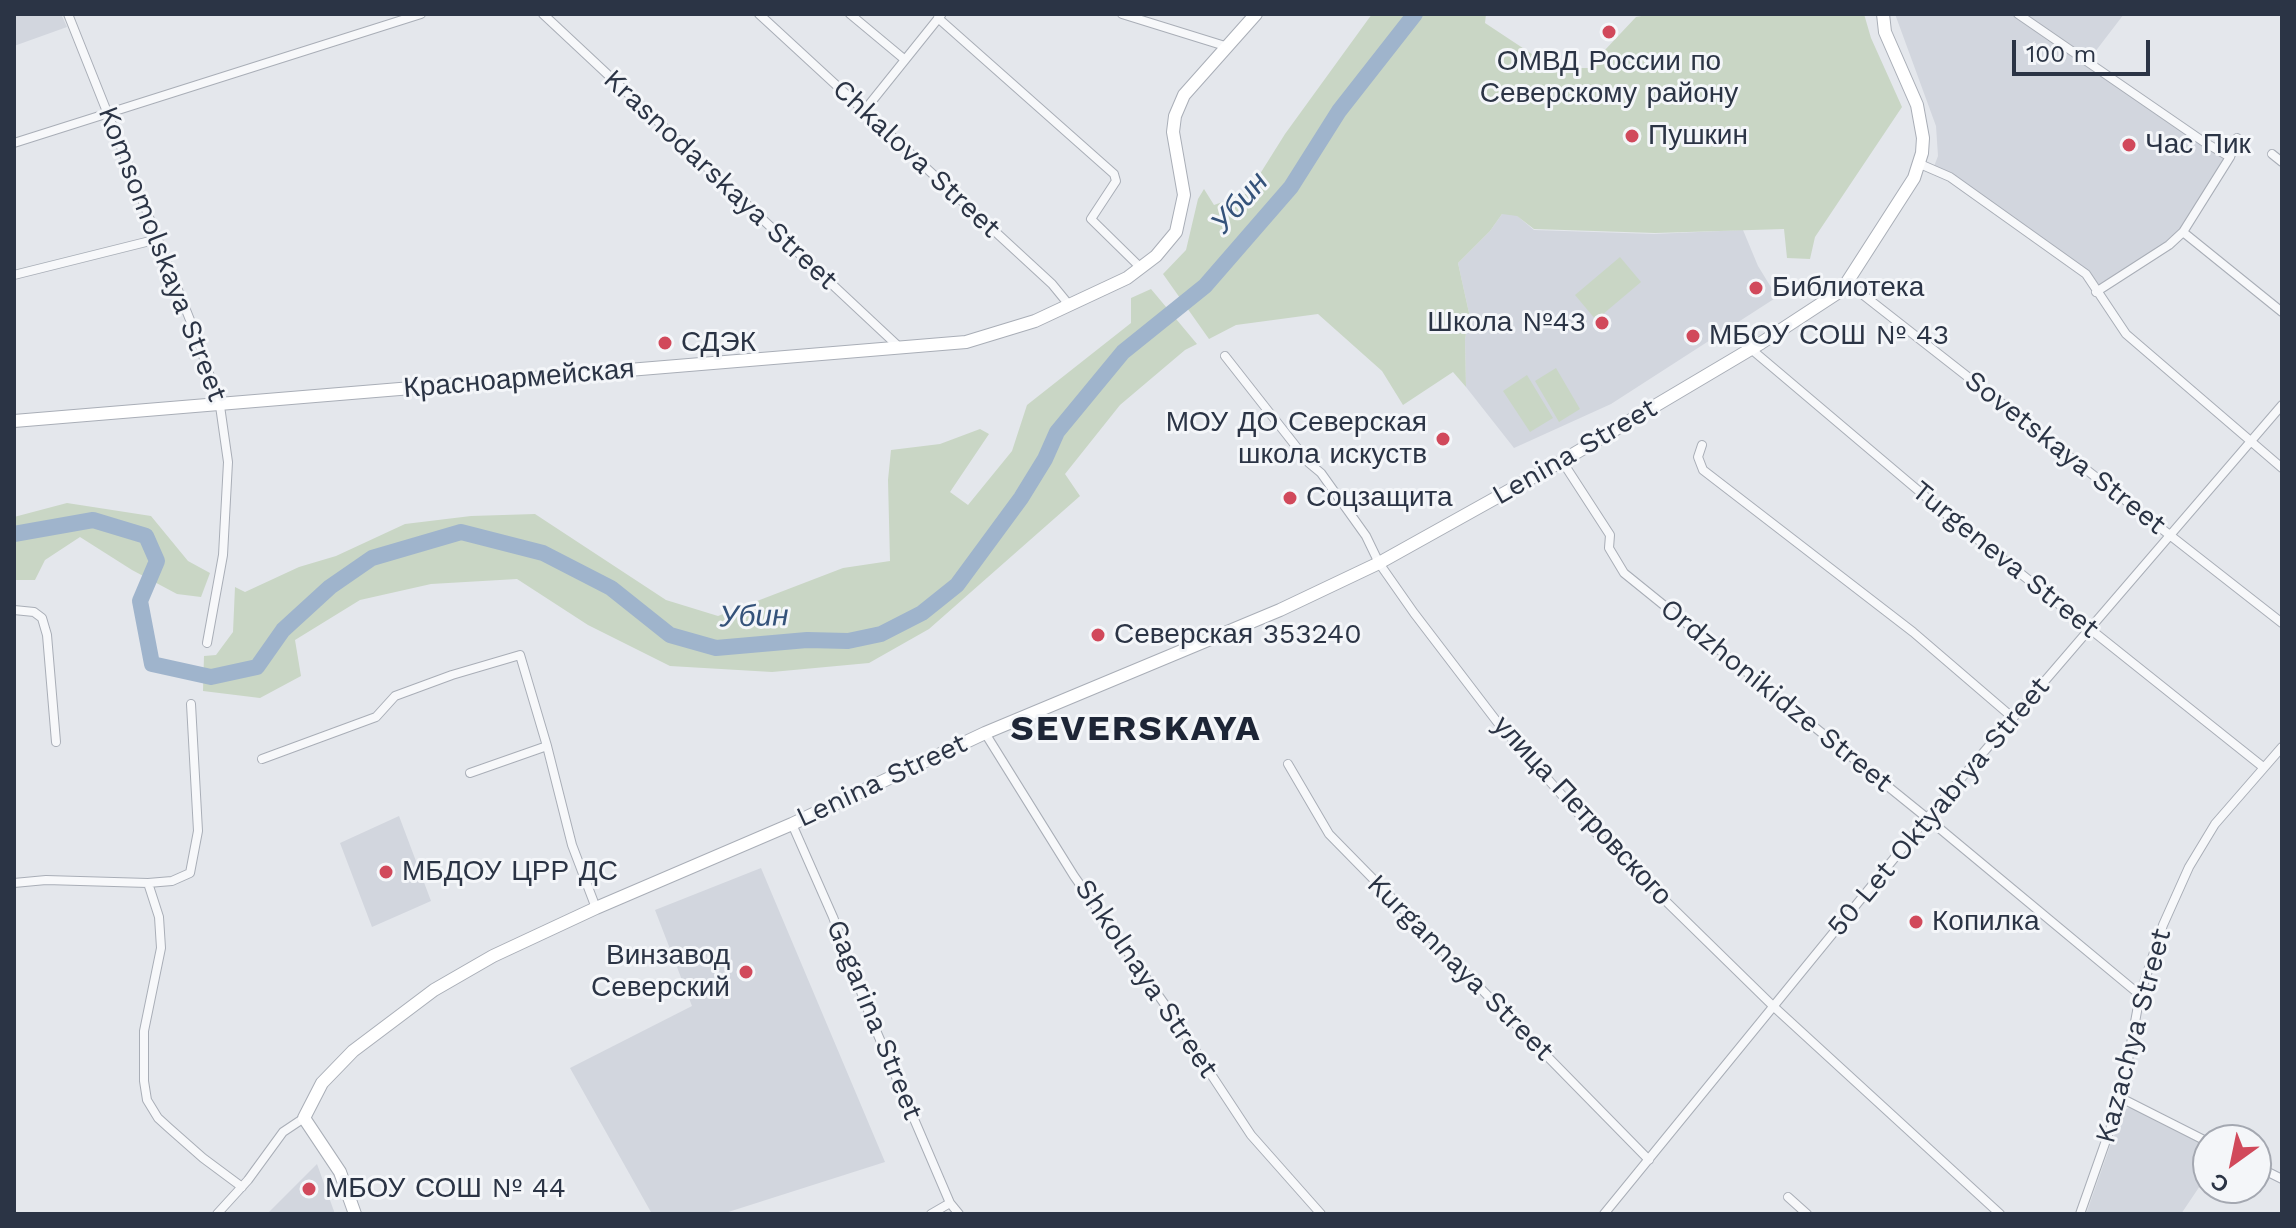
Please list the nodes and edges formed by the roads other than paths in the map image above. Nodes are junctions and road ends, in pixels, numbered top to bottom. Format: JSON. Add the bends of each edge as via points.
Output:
{"nodes":[{"id":1,"x":68,"y":14,"type":"edge"},
{"id":2,"x":421,"y":14,"type":"edge"},
{"id":3,"x":543,"y":14,"type":"edge"},
{"id":4,"x":759,"y":14,"type":"edge"},
{"id":5,"x":850,"y":14,"type":"edge"},
{"id":6,"x":1125,"y":14,"type":"edge"},
{"id":7,"x":1256,"y":14,"type":"edge"},
{"id":8,"x":1883,"y":14,"type":"edge"},
{"id":9,"x":2018,"y":14,"type":"edge"},
{"id":10,"x":940,"y":16,"type":"edge"},
{"id":11,"x":1225,"y":46,"type":"junction"},
{"id":12,"x":904,"y":59,"type":"junction"},
{"id":13,"x":864,"y":111,"type":"junction"},
{"id":14,"x":110,"y":112,"type":"junction"},
{"id":15,"x":2237,"y":138,"type":"dead end"},
{"id":16,"x":14,"y":143,"type":"edge"},
{"id":17,"x":2272,"y":154,"type":"dead end"},
{"id":18,"x":2230,"y":157,"type":"junction"},
{"id":19,"x":2282,"y":162,"type":"edge"},
{"id":20,"x":1920,"y":164,"type":"junction"},
{"id":21,"x":2183,"y":232,"type":"junction"},
{"id":22,"x":158,"y":239,"type":"junction"},
{"id":23,"x":1141,"y":268,"type":"junction"},
{"id":24,"x":14,"y":275,"type":"edge"},
{"id":25,"x":1848,"y":283,"type":"junction"},
{"id":26,"x":2096,"y":292,"type":"junction"},
{"id":27,"x":1070,"y":306,"type":"junction"},
{"id":28,"x":2282,"y":312,"type":"edge"},
{"id":29,"x":898,"y":346,"type":"junction"},
{"id":30,"x":1751,"y":349,"type":"junction"},
{"id":31,"x":1225,"y":356,"type":"dead end"},
{"id":32,"x":2282,"y":405,"type":"edge"},
{"id":33,"x":220,"y":406,"type":"junction"},
{"id":34,"x":14,"y":421,"type":"edge"},
{"id":35,"x":2250,"y":442,"type":"junction"},
{"id":36,"x":1702,"y":445,"type":"dead end"},
{"id":37,"x":1562,"y":461,"type":"junction"},
{"id":38,"x":2282,"y":468,"type":"edge"},
{"id":39,"x":2169,"y":535,"type":"junction"},
{"id":40,"x":1379,"y":563,"type":"junction"},
{"id":41,"x":14,"y":610,"type":"edge"},
{"id":42,"x":2282,"y":623,"type":"edge"},
{"id":43,"x":2090,"y":629,"type":"junction"},
{"id":44,"x":207,"y":643,"type":"dead end"},
{"id":45,"x":191,"y":704,"type":"dead end"},
{"id":46,"x":2012,"y":717,"type":"junction"},
{"id":47,"x":985,"y":733,"type":"junction"},
{"id":48,"x":56,"y":742,"type":"dead end"},
{"id":49,"x":547,"y":746,"type":"junction"},
{"id":50,"x":2282,"y":747,"type":"edge"},
{"id":51,"x":262,"y":759,"type":"dead end"},
{"id":52,"x":1288,"y":764,"type":"dead end"},
{"id":53,"x":2263,"y":767,"type":"junction"},
{"id":54,"x":470,"y":773,"type":"dead end"},
{"id":55,"x":1927,"y":818,"type":"junction"},
{"id":56,"x":792,"y":824,"type":"junction"},
{"id":57,"x":14,"y":883,"type":"edge"},
{"id":58,"x":148,"y":883,"type":"junction"},
{"id":59,"x":596,"y":908,"type":"junction"},
{"id":60,"x":2140,"y":995,"type":"junction"},
{"id":61,"x":1773,"y":1006,"type":"junction"},
{"id":62,"x":2121,"y":1098,"type":"junction"},
{"id":63,"x":304,"y":1118,"type":"junction"},
{"id":64,"x":2192,"y":1134,"type":"edge"},
{"id":65,"x":1649,"y":1160,"type":"junction"},
{"id":66,"x":242,"y":1187,"type":"junction"},
{"id":67,"x":1788,"y":1197,"type":"dead end"},
{"id":68,"x":950,"y":1203,"type":"junction"},
{"id":69,"x":217,"y":1214,"type":"edge"},
{"id":70,"x":355,"y":1214,"type":"edge"},
{"id":71,"x":931,"y":1214,"type":"edge"},
{"id":72,"x":959,"y":1214,"type":"edge"},
{"id":73,"x":1321,"y":1214,"type":"edge"},
{"id":74,"x":1604,"y":1214,"type":"edge"},
{"id":75,"x":1807,"y":1214,"type":"edge"},
{"id":76,"x":2000,"y":1214,"type":"edge"},
{"id":77,"x":2080,"y":1214,"type":"edge"}],
"edges":[{"from":1,"to":14,"type":"street","name":"Komsomolskaya Street"},
{"from":2,"to":14,"type":"street"},
{"from":3,"to":29,"type":"street","name":"Krasnodarskaya Street"},
{"from":4,"to":13,"type":"street","name":"Chkalova Street"},
{"from":5,"to":12,"type":"street"},
{"from":6,"to":11,"type":"street"},
{"from":7,"to":11,"type":"street","name":"Красноармейская"},
{"from":8,"to":20,"type":"street","via":[[1885,32],[1917,105],[1923,138]]},
{"from":9,"to":18,"type":"street"},
{"from":10,"to":12,"type":"street"},
{"from":10,"to":23,"type":"street","via":[[1114,174],[1116,181],[1091,219]]},
{"from":11,"to":23,"type":"street","name":"Красноармейская","via":[[1184,95],[1175,116],[1183,208],[1176,232]]},
{"from":12,"to":13,"type":"street"},
{"from":13,"to":27,"type":"street","name":"Chkalova Street"},
{"from":14,"to":16,"type":"street"},
{"from":14,"to":22,"type":"street","name":"Komsomolskaya Street"},
{"from":15,"to":18,"type":"street"},
{"from":17,"to":19,"type":"street"},
{"from":18,"to":21,"type":"street"},
{"from":20,"to":25,"type":"street","name":"Lenina Street"},
{"from":20,"to":26,"type":"street","via":[[1950,177],[2086,274]]},
{"from":21,"to":26,"type":"street"},
{"from":21,"to":28,"type":"street"},
{"from":22,"to":24,"type":"street"},
{"from":22,"to":33,"type":"street","name":"Komsomolskaya Street"},
{"from":23,"to":27,"type":"street","name":"Красноармейская"},
{"from":25,"to":30,"type":"street","name":"Lenina Street"},
{"from":25,"to":39,"type":"street","name":"Sovetskaya Street"},
{"from":26,"to":35,"type":"street","via":[[2126,334]]},
{"from":27,"to":29,"type":"street","name":"Красноармейская","via":[[966,342]]},
{"from":29,"to":33,"type":"street","name":"Красноармейская"},
{"from":30,"to":37,"type":"street","name":"Lenina Street"},
{"from":30,"to":43,"type":"street","name":"Turgeneva Street"},
{"from":31,"to":40,"type":"street","name":"улица Петровского","via":[[1321,473]]},
{"from":32,"to":35,"type":"street","name":"50 Let Oktyabrya Street"},
{"from":33,"to":34,"type":"street","name":"Красноармейская"},
{"from":33,"to":44,"type":"street","name":"Komsomolskaya Street","via":[[228,462],[223,555]]},
{"from":35,"to":38,"type":"street"},
{"from":35,"to":39,"type":"street","name":"50 Let Oktyabrya Street"},
{"from":36,"to":46,"type":"street","via":[[1698,457],[1703,470],[1913,632]]},
{"from":37,"to":40,"type":"street","name":"Lenina Street"},
{"from":37,"to":55,"type":"street","name":"Ordzhonikidze Street","via":[[1610,535],[1609,548],[1624,573]]},
{"from":39,"to":42,"type":"street","name":"Sovetskaya Street"},
{"from":39,"to":43,"type":"street","name":"50 Let Oktyabrya Street"},
{"from":40,"to":47,"type":"street","name":"Lenina Street"},
{"from":40,"to":61,"type":"street","name":"улица Петровского","via":[[1498,723],[1582,817]]},
{"from":41,"to":48,"type":"street","via":[[34,612],[45,626]]},
{"from":43,"to":46,"type":"street","name":"50 Let Oktyabrya Street"},
{"from":43,"to":53,"type":"street","name":"Turgeneva Street"},
{"from":45,"to":58,"type":"street","via":[[198,831],[190,873]]},
{"from":46,"to":55,"type":"street","name":"50 Let Oktyabrya Street"},
{"from":47,"to":56,"type":"street","name":"Lenina Street"},
{"from":47,"to":73,"type":"street","name":"Shkolnaya Street","via":[[1074,876],[1251,1135]]},
{"from":49,"to":51,"type":"street","via":[[520,655],[395,696],[376,717]]},
{"from":49,"to":54,"type":"street"},
{"from":49,"to":59,"type":"street","via":[[572,845]]},
{"from":50,"to":53,"type":"street","name":"Kazachya Street"},
{"from":52,"to":65,"type":"street","name":"Kurgannaya Street","via":[[1329,834]]},
{"from":53,"to":60,"type":"street","name":"Kazachya Street","via":[[2215,824],[2189,867]]},
{"from":55,"to":60,"type":"street","name":"Ordzhonikidze Street"},
{"from":55,"to":61,"type":"street","name":"50 Let Oktyabrya Street"},
{"from":56,"to":59,"type":"street","name":"Lenina Street"},
{"from":56,"to":68,"type":"street","name":"Gagarina Street"},
{"from":57,"to":58,"type":"street"},
{"from":58,"to":66,"type":"street","via":[[159,917],[161,948],[144,1031],[147,1100],[158,1118]]},
{"from":59,"to":63,"type":"street","name":"Lenina Street","via":[[434,990],[353,1051],[322,1083]]},
{"from":60,"to":62,"type":"street","name":"Kazachya Street"},
{"from":61,"to":65,"type":"street","name":"50 Let Oktyabrya Street"},
{"from":61,"to":76,"type":"street","name":"улица Петровского"},
{"from":62,"to":64,"type":"street"},
{"from":62,"to":77,"type":"street","name":"Kazachya Street"},
{"from":63,"to":66,"type":"street","name":"Lenina Street","via":[[283,1132]]},
{"from":63,"to":70,"type":"street","via":[[340,1172]]},
{"from":65,"to":74,"type":"street","name":"50 Let Oktyabrya Street"},
{"from":66,"to":69,"type":"street","name":"Lenina Street"},
{"from":67,"to":75,"type":"street"},
{"from":68,"to":71,"type":"street"},
{"from":68,"to":72,"type":"street","name":"Gagarina Street"}]}
